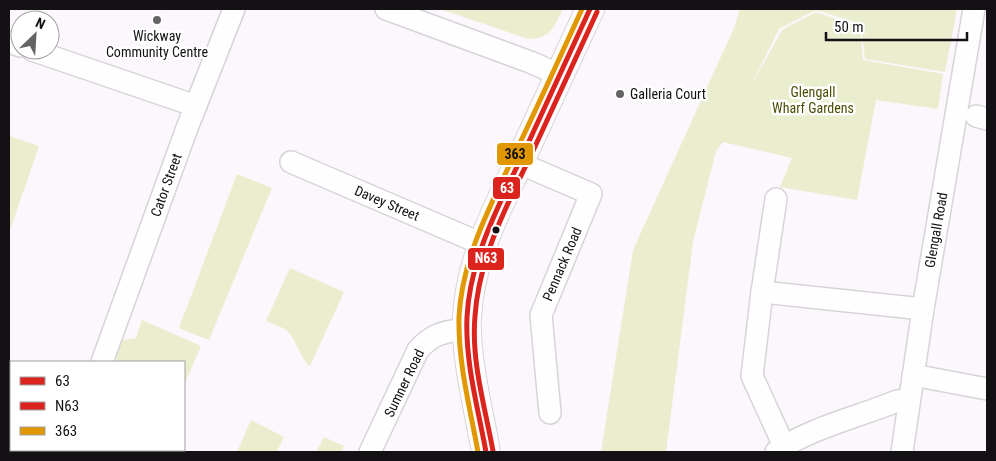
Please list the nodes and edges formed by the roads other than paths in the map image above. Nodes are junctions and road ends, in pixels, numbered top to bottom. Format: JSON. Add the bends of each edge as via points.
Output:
{"nodes":[{"id":1,"x":234,"y":9,"type":"edge"},
{"id":2,"x":386,"y":9,"type":"edge"},
{"id":3,"x":590,"y":9,"type":"edge"},
{"id":4,"x":974,"y":9,"type":"edge"},
{"id":5,"x":60,"y":60,"type":"edge"},
{"id":6,"x":560,"y":75,"type":"junction"},
{"id":7,"x":196,"y":106,"type":"junction"},
{"id":8,"x":291,"y":162,"type":"dead end"},
{"id":9,"x":519,"y":162,"type":"junction"},
{"id":10,"x":776,"y":200,"type":"dead end"},
{"id":11,"x":482,"y":244,"type":"junction"},
{"id":12,"x":762,"y":292,"type":"junction"},
{"id":13,"x":923,"y":309,"type":"junction"},
{"id":14,"x":467,"y":328,"type":"junction"},
{"id":15,"x":102,"y":361,"type":"edge"},
{"id":16,"x":913,"y":375,"type":"junction"},
{"id":17,"x":987,"y":389,"type":"edge"},
{"id":18,"x":909,"y":400,"type":"junction"},
{"id":19,"x":550,"y":413,"type":"dead end"},
{"id":20,"x":780,"y":449,"type":"edge"},
{"id":21,"x":370,"y":452,"type":"edge"},
{"id":22,"x":486,"y":452,"type":"edge"},
{"id":23,"x":902,"y":452,"type":"edge"}],
"edges":[{"from":1,"to":7,"type":"street","name":"Cator Street"},
{"from":2,"to":6,"type":"street"},
{"from":3,"to":6,"type":"main road"},
{"from":4,"to":13,"type":"street","name":"Glengall Road"},
{"from":5,"to":7,"type":"street"},
{"from":6,"to":9,"type":"main road"},
{"from":7,"to":15,"type":"street","name":"Cator Street"},
{"from":8,"to":11,"type":"street","name":"Davey Street"},
{"from":9,"to":11,"type":"main road"},
{"from":9,"to":19,"type":"street","name":"Pennack Road","via":[[591,194],[541,316]]},
{"from":10,"to":12,"type":"street"},
{"from":11,"to":14,"type":"main road","via":[[471,284]]},
{"from":12,"to":13,"type":"street"},
{"from":12,"to":20,"type":"street","via":[[752,376]]},
{"from":13,"to":16,"type":"street","name":"Glengall Road"},
{"from":14,"to":21,"type":"street","name":"Sumner Road","via":[[438,334],[418,350]]},
{"from":14,"to":22,"type":"main road"},
{"from":16,"to":17,"type":"street"},
{"from":16,"to":18,"type":"street","name":"Glengall Road"},
{"from":18,"to":20,"type":"street","via":[[897,400]]},
{"from":18,"to":23,"type":"street","name":"Glengall Road"}]}
